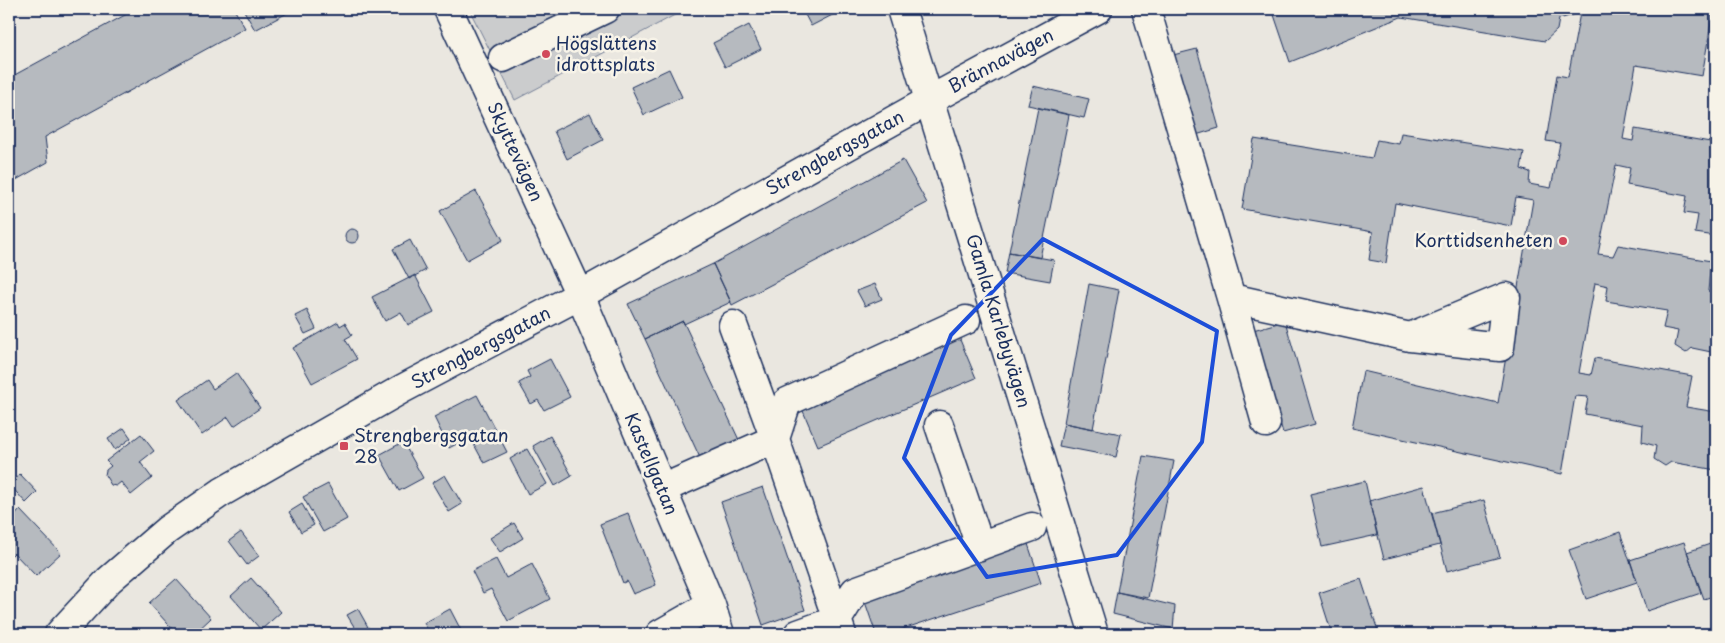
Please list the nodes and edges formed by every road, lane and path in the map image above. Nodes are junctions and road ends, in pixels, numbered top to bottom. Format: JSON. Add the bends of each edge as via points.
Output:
{"nodes":[{"id":1,"x":448,"y":9,"type":"edge"},
{"id":2,"x":605,"y":9,"type":"edge"},
{"id":3,"x":900,"y":9,"type":"edge"},
{"id":4,"x":1098,"y":9,"type":"edge"},
{"id":5,"x":1146,"y":9,"type":"edge"},
{"id":6,"x":503,"y":58,"type":"dead end"},
{"id":7,"x":930,"y":100,"type":"junction"},
{"id":8,"x":580,"y":295,"type":"junction"},
{"id":9,"x":1232,"y":298,"type":"junction"},
{"id":10,"x":966,"y":320,"type":"dead end"},
{"id":11,"x":733,"y":325,"type":"dead end"},
{"id":12,"x":1410,"y":337,"type":"dead end"},
{"id":13,"x":1266,"y":423,"type":"dead end"},
{"id":14,"x":939,"y":425,"type":"dead end"},
{"id":15,"x":775,"y":439,"type":"junction"},
{"id":16,"x":662,"y":489,"type":"junction"},
{"id":17,"x":1032,"y":527,"type":"dead end"},
{"id":18,"x":980,"y":546,"type":"junction"},
{"id":19,"x":711,"y":605,"type":"junction"},
{"id":20,"x":839,"y":627,"type":"edge"},
{"id":21,"x":59,"y":634,"type":"edge"},
{"id":22,"x":660,"y":634,"type":"edge"},
{"id":23,"x":720,"y":634,"type":"edge"},
{"id":24,"x":798,"y":634,"type":"edge"},
{"id":25,"x":1094,"y":634,"type":"edge"}],
"edges":[{"from":1,"to":8,"type":"street","name":"Skyttevägen"},
{"from":2,"to":6,"type":"street"},
{"from":3,"to":7,"type":"street","name":"Gamla Karlebyvägen"},
{"from":4,"to":7,"type":"street","name":"Brännavägen"},
{"from":5,"to":9,"type":"street"},
{"from":7,"to":8,"type":"street","name":"Strengbergsgatan"},
{"from":7,"to":25,"type":"street","name":"Gamla Karlebyvägen"},
{"from":8,"to":16,"type":"street","name":"Kastellgatan"},
{"from":8,"to":21,"type":"street","name":"Strengbergsgatan","via":[[402,390],[222,492],[167,530],[116,573]]},
{"from":9,"to":12,"type":"street"},
{"from":9,"to":13,"type":"street"},
{"from":10,"to":15,"type":"street","via":[[787,402]]},
{"from":11,"to":15,"type":"street"},
{"from":14,"to":18,"type":"street"},
{"from":15,"to":16,"type":"street"},
{"from":15,"to":20,"type":"street"},
{"from":16,"to":19,"type":"street","name":"Kastellgatan"},
{"from":17,"to":18,"type":"street"},
{"from":18,"to":20,"type":"street","via":[[855,590]]},
{"from":19,"to":22,"type":"street"},
{"from":19,"to":23,"type":"street","name":"Kastellgatan"},
{"from":20,"to":24,"type":"street"}]}
